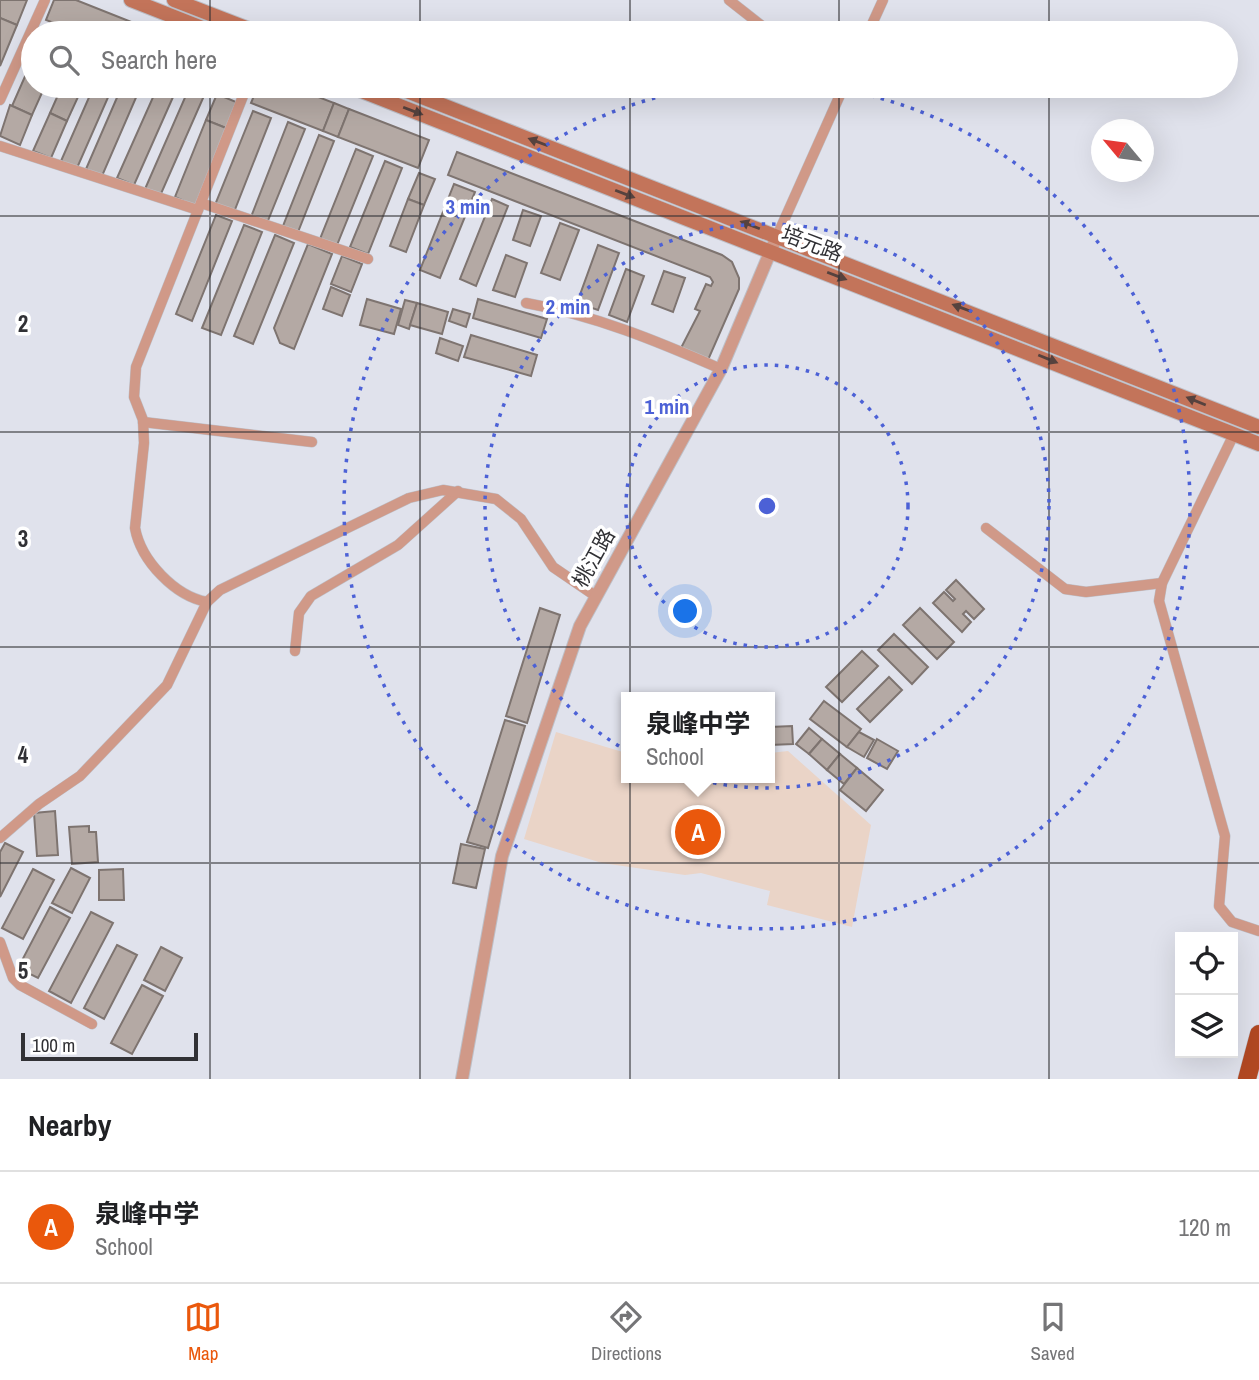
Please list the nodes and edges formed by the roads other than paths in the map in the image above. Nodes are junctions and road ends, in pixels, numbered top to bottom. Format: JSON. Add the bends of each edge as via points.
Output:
{"nodes":[{"id":1,"x":45,"y":0,"type":"edge"},
{"id":2,"x":131,"y":0,"type":"edge"},
{"id":3,"x":174,"y":0,"type":"edge"},
{"id":4,"x":729,"y":0,"type":"edge"},
{"id":5,"x":883,"y":0,"type":"edge"},
{"id":6,"x":36,"y":21,"type":"edge"},
{"id":7,"x":184,"y":21,"type":"edge"},
{"id":8,"x":228,"y":21,"type":"edge"},
{"id":9,"x":756,"y":21,"type":"edge"},
{"id":10,"x":873,"y":21,"type":"edge"},
{"id":11,"x":21,"y":53,"type":"edge"},
{"id":12,"x":242,"y":98,"type":"edge"},
{"id":13,"x":380,"y":98,"type":"edge"},
{"id":14,"x":425,"y":98,"type":"edge"},
{"id":15,"x":839,"y":98,"type":"edge"},
{"id":16,"x":0,"y":100,"type":"edge"},
{"id":17,"x":0,"y":146,"type":"edge"},
{"id":18,"x":199,"y":206,"type":"junction"},
{"id":19,"x":777,"y":236,"type":"junction"},
{"id":20,"x":771,"y":251,"type":"junction"},
{"id":21,"x":368,"y":259,"type":"dead end"},
{"id":22,"x":526,"y":303,"type":"dead end"},
{"id":23,"x":721,"y":369,"type":"junction"},
{"id":24,"x":143,"y":422,"type":"junction"},
{"id":25,"x":1259,"y":427,"type":"edge"},
{"id":26,"x":1234,"y":434,"type":"junction"},
{"id":27,"x":312,"y":442,"type":"dead end"},
{"id":28,"x":1259,"y":444,"type":"edge"},
{"id":29,"x":458,"y":491,"type":"junction"},
{"id":30,"x":986,"y":528,"type":"dead end"},
{"id":31,"x":1162,"y":583,"type":"junction"},
{"id":32,"x":594,"y":595,"type":"junction"},
{"id":33,"x":208,"y":602,"type":"junction"},
{"id":34,"x":295,"y":651,"type":"dead end"},
{"id":35,"x":0,"y":838,"type":"edge"},
{"id":36,"x":1259,"y":931,"type":"edge"},
{"id":37,"x":0,"y":942,"type":"edge"},
{"id":38,"x":92,"y":1024,"type":"dead end"},
{"id":39,"x":1259,"y":1034,"type":"edge"},
{"id":40,"x":462,"y":1079,"type":"edge"},
{"id":41,"x":1247,"y":1079,"type":"edge"}],
"edges":[{"from":1,"to":6,"type":"street"},
{"from":2,"to":7,"type":"main road"},
{"from":3,"to":8,"type":"main road"},
{"from":4,"to":9,"type":"street"},
{"from":5,"to":10,"type":"street"},
{"from":11,"to":16,"type":"street"},
{"from":12,"to":18,"type":"street"},
{"from":13,"to":20,"type":"main road","name":"培元路","one_way":true},
{"from":19,"to":14,"type":"main road","name":"培元路","one_way":true},
{"from":15,"to":19,"type":"street","name":"桃江路"},
{"from":17,"to":18,"type":"street"},
{"from":18,"to":21,"type":"street"},
{"from":18,"to":24,"type":"street","via":[[136,367],[134,397]]},
{"from":19,"to":20,"type":"street","name":"桃江路"},
{"from":25,"to":19,"type":"main road","name":"培元路","one_way":true},
{"from":20,"to":23,"type":"street","name":"桃江路"},
{"from":20,"to":26,"type":"main road","name":"培元路","one_way":true},
{"from":22,"to":23,"type":"street","via":[[571,311]]},
{"from":23,"to":32,"type":"street","name":"桃江路"},
{"from":24,"to":27,"type":"street"},
{"from":24,"to":33,"type":"street","via":[[136,537],[159,572],[184,596]]},
{"from":26,"to":28,"type":"main road","name":"培元路"},
{"from":26,"to":31,"type":"street"},
{"from":29,"to":32,"type":"street","via":[[509,506],[553,567]]},
{"from":29,"to":33,"type":"street","via":[[409,498],[219,590]]},
{"from":29,"to":34,"type":"street","via":[[398,545],[312,596],[299,613]]},
{"from":30,"to":31,"type":"street","via":[[1065,589],[1086,592]]},
{"from":31,"to":36,"type":"street","via":[[1158,601],[1225,836],[1219,906],[1232,922]]},
{"from":32,"to":40,"type":"street","name":"桃江路","via":[[502,856]]},
{"from":33,"to":35,"type":"street","via":[[167,685],[79,776]]},
{"from":37,"to":38,"type":"street","via":[[20,985]]},
{"from":39,"to":41,"type":"highway"}]}
